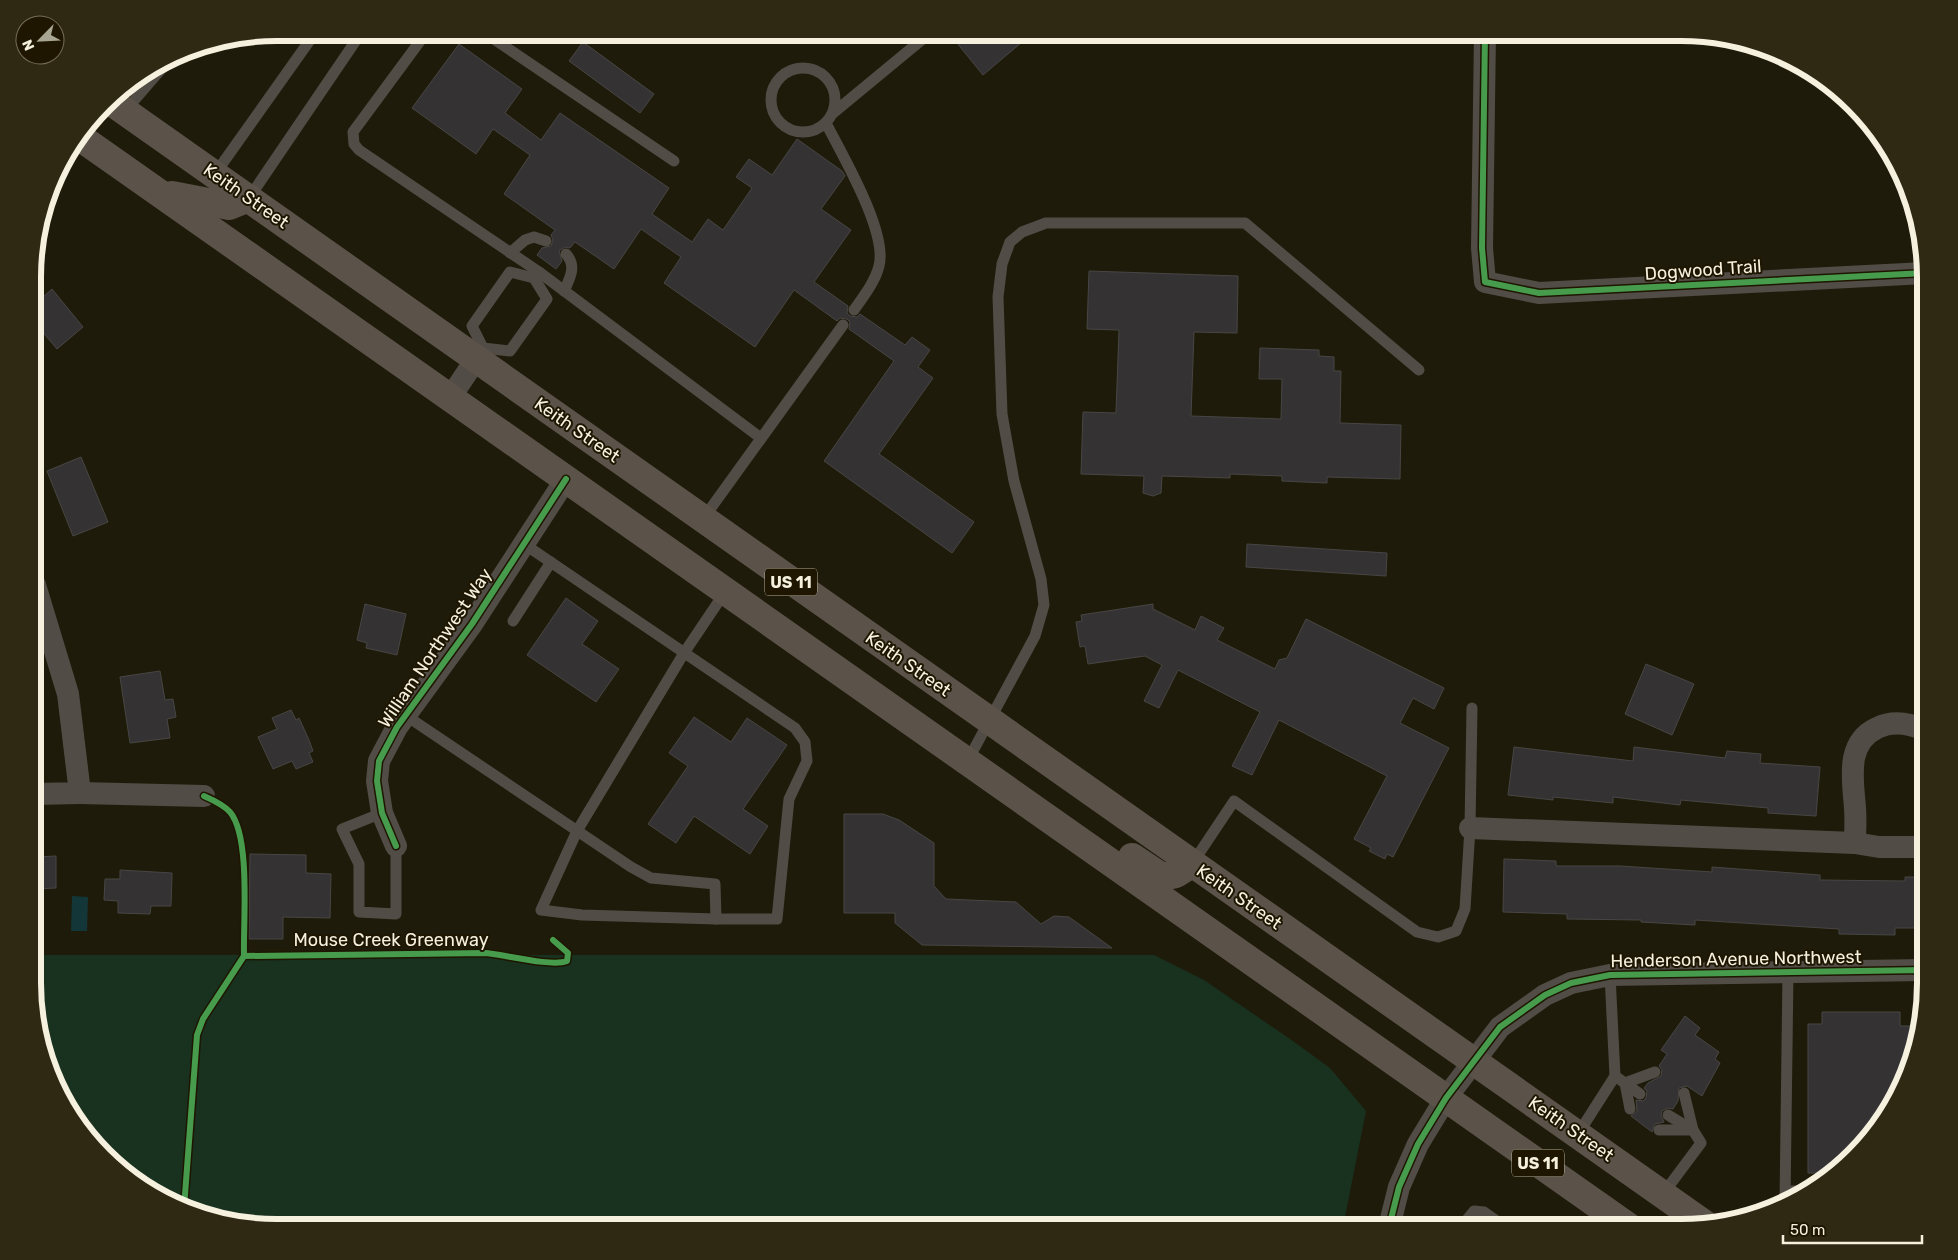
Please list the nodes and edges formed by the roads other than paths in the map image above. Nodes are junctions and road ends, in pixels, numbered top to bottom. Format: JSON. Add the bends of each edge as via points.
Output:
{"nodes":[{"id":1,"x":309,"y":41,"type":"edge"},
{"id":2,"x":354,"y":41,"type":"edge"},
{"id":3,"x":419,"y":41,"type":"edge"},
{"id":4,"x":498,"y":41,"type":"edge"},
{"id":5,"x":919,"y":41,"type":"edge"},
{"id":6,"x":1485,"y":41,"type":"edge"},
{"id":7,"x":142,"y":84,"type":"edge"},
{"id":8,"x":117,"y":106,"type":"edge"},
{"id":9,"x":829,"y":118,"type":"junction"},
{"id":10,"x":85,"y":141,"type":"edge"},
{"id":11,"x":674,"y":161,"type":"dead end"},
{"id":12,"x":215,"y":174,"type":"junction"},
{"id":13,"x":160,"y":193,"type":"junction"},
{"id":14,"x":248,"y":198,"type":"junction"},
{"id":15,"x":546,"y":242,"type":"dead end"},
{"id":16,"x":510,"y":252,"type":"junction"},
{"id":17,"x":566,"y":254,"type":"dead end"},
{"id":18,"x":1917,"y":273,"type":"edge"},
{"id":19,"x":537,"y":275,"type":"junction"},
{"id":20,"x":564,"y":291,"type":"junction"},
{"id":21,"x":854,"y":310,"type":"dead end"},
{"id":22,"x":843,"y":325,"type":"dead end"},
{"id":23,"x":480,"y":353,"type":"junction"},
{"id":24,"x":1419,"y":370,"type":"dead end"},
{"id":25,"x":450,"y":398,"type":"junction"},
{"id":26,"x":762,"y":438,"type":"junction"},
{"id":27,"x":566,"y":479,"type":"junction"},
{"id":28,"x":703,"y":519,"type":"junction"},
{"id":29,"x":524,"y":544,"type":"junction"},
{"id":30,"x":551,"y":562,"type":"junction"},
{"id":31,"x":725,"y":592,"type":"junction"},
{"id":32,"x":41,"y":607,"type":"edge"},
{"id":33,"x":513,"y":621,"type":"dead end"},
{"id":34,"x":684,"y":653,"type":"junction"},
{"id":35,"x":1472,"y":708,"type":"dead end"},
{"id":36,"x":405,"y":715,"type":"junction"},
{"id":37,"x":988,"y":720,"type":"junction"},
{"id":38,"x":1917,"y":726,"type":"edge"},
{"id":39,"x":967,"y":762,"type":"junction"},
{"id":40,"x":80,"y":793,"type":"junction"},
{"id":41,"x":41,"y":794,"type":"edge"},
{"id":42,"x":204,"y":796,"type":"dead end"},
{"id":43,"x":1026,"y":805,"type":"junction"},
{"id":44,"x":382,"y":813,"type":"junction"},
{"id":45,"x":1470,"y":828,"type":"junction"},
{"id":46,"x":577,"y":831,"type":"junction"},
{"id":47,"x":1855,"y":843,"type":"junction"},
{"id":48,"x":396,"y":846,"type":"joint"},
{"id":49,"x":1917,"y":847,"type":"edge"},
{"id":50,"x":1192,"y":864,"type":"junction"},
{"id":51,"x":716,"y":919,"type":"junction"},
{"id":52,"x":1917,"y":970,"type":"edge"},
{"id":53,"x":1788,"y":972,"type":"junction"},
{"id":54,"x":1610,"y":976,"type":"junction"},
{"id":55,"x":1474,"y":1061,"type":"junction"},
{"id":56,"x":1655,"y":1072,"type":"dead end"},
{"id":57,"x":1620,"y":1080,"type":"junction"},
{"id":58,"x":1684,"y":1092,"type":"dead end"},
{"id":59,"x":1640,"y":1094,"type":"dead end"},
{"id":60,"x":1446,"y":1098,"type":"junction"},
{"id":61,"x":1630,"y":1109,"type":"dead end"},
{"id":62,"x":1668,"y":1115,"type":"dead end"},
{"id":63,"x":1659,"y":1130,"type":"dead end"},
{"id":64,"x":1693,"y":1130,"type":"junction"},
{"id":65,"x":1578,"y":1134,"type":"junction"},
{"id":66,"x":1786,"y":1193,"type":"edge"},
{"id":67,"x":1663,"y":1194,"type":"junction"},
{"id":68,"x":1695,"y":1218,"type":"edge"},
{"id":69,"x":1391,"y":1219,"type":"edge"},
{"id":70,"x":1468,"y":1219,"type":"edge"},
{"id":71,"x":1494,"y":1219,"type":"edge"},
{"id":72,"x":1611,"y":1219,"type":"edge"}],
"edges":[{"from":1,"to":12,"type":"lane"},
{"from":2,"to":14,"type":"lane"},
{"from":3,"to":16,"type":"lane","via":[[353,132],[354,144]]},
{"from":4,"to":11,"type":"lane"},
{"from":5,"to":9,"type":"lane"},
{"from":6,"to":18,"type":"street","name":"Dogwood Trail","via":[[1484,282],[1539,293]]},
{"from":7,"to":8,"type":"lane"},
{"from":8,"to":12,"type":"main road","name":"Keith Street","number":"US 11"},
{"from":9,"to":9,"type":"lane","via":[[808,132],[797,132],[778,120],[771,100],[778,80],[786,73],[806,68],[824,76],[834,94],[835,104]]},
{"from":9,"to":21,"type":"lane","via":[[874,219],[879,253],[879,266]]},
{"from":10,"to":13,"type":"main road","number":"US 11"},
{"from":12,"to":14,"type":"main road","name":"Keith Street","number":"US 11"},
{"from":13,"to":14,"type":"main road","via":[[229,206]]},
{"from":13,"to":25,"type":"main road","number":"US 11"},
{"from":14,"to":23,"type":"main road","name":"Keith Street","number":"US 11"},
{"from":15,"to":16,"type":"lane","via":[[534,237]]},
{"from":16,"to":19,"type":"lane"},
{"from":17,"to":20,"type":"lane","via":[[571,260],[572,273]]},
{"from":19,"to":20,"type":"lane"},
{"from":19,"to":23,"type":"lane","via":[[547,299],[510,352]]},
{"from":19,"to":23,"type":"lane","via":[[510,272],[472,326]]},
{"from":20,"to":26,"type":"lane"},
{"from":22,"to":26,"type":"lane"},
{"from":23,"to":25,"type":"street"},
{"from":23,"to":28,"type":"main road","name":"Keith Street","number":"US 11"},
{"from":24,"to":37,"type":"lane","via":[[1245,223],[1046,223],[1016,237],[1010,242],[1002,264],[998,297],[1002,414],[1014,481],[1041,579],[1044,605],[1035,636]]},
{"from":25,"to":27,"type":"main road","number":"US 11"},
{"from":26,"to":28,"type":"lane"},
{"from":27,"to":29,"type":"street","name":"William Northwest Way"},
{"from":27,"to":31,"type":"main road","number":"US 11"},
{"from":28,"to":37,"type":"main road","name":"Keith Street","number":"US 11"},
{"from":29,"to":30,"type":"lane"},
{"from":29,"to":36,"type":"street","name":"William Northwest Way","via":[[472,624]]},
{"from":30,"to":33,"type":"lane"},
{"from":30,"to":34,"type":"lane"},
{"from":31,"to":34,"type":"lane"},
{"from":31,"to":39,"type":"main road","number":"US 11"},
{"from":32,"to":40,"type":"street","via":[[68,694]]},
{"from":34,"to":46,"type":"lane"},
{"from":34,"to":51,"type":"lane","via":[[795,728],[805,742],[807,761],[789,799],[777,919]]},
{"from":35,"to":45,"type":"lane"},
{"from":36,"to":44,"type":"street","name":"William Northwest Way","via":[[379,761]]},
{"from":36,"to":46,"type":"lane"},
{"from":37,"to":39,"type":"lane"},
{"from":37,"to":50,"type":"main road","name":"Keith Street","number":"US 11"},
{"from":38,"to":47,"type":"street","via":[[1896,722],[1883,725],[1871,730],[1855,749],[1852,784],[1856,809]]},
{"from":39,"to":43,"type":"main road","number":"US 11"},
{"from":40,"to":41,"type":"street"},
{"from":40,"to":42,"type":"street"},
{"from":43,"to":50,"type":"main road","via":[[1071,817],[1162,877],[1176,874]]},
{"from":43,"to":60,"type":"main road","number":"US 11"},
{"from":44,"to":48,"type":"street","name":"William Northwest Way"},
{"from":44,"to":48,"type":"lane","via":[[342,829],[359,864],[359,912],[396,914]]},
{"from":45,"to":47,"type":"street"},
{"from":45,"to":50,"type":"lane","via":[[1465,909],[1456,931],[1438,937],[1417,932],[1234,801]]},
{"from":46,"to":51,"type":"lane","via":[[651,878],[715,884]]},
{"from":46,"to":51,"type":"lane","via":[[541,910],[582,915]]},
{"from":47,"to":49,"type":"street"},
{"from":50,"to":55,"type":"main road","name":"Keith Street","number":"US 11"},
{"from":52,"to":53,"type":"street","name":"Henderson Avenue Northwest"},
{"from":53,"to":54,"type":"street","name":"Henderson Avenue Northwest"},
{"from":53,"to":66,"type":"lane"},
{"from":54,"to":55,"type":"street","name":"Henderson Avenue Northwest","via":[[1571,983],[1545,995],[1500,1027]]},
{"from":54,"to":57,"type":"lane"},
{"from":55,"to":60,"type":"street","name":"Henderson Avenue Northwest"},
{"from":55,"to":65,"type":"main road","name":"Keith Street","number":"US 11"},
{"from":56,"to":57,"type":"lane"},
{"from":57,"to":59,"type":"lane"},
{"from":57,"to":61,"type":"lane"},
{"from":57,"to":65,"type":"lane"},
{"from":58,"to":64,"type":"lane"},
{"from":60,"to":69,"type":"street","name":"Henderson Avenue Northwest","via":[[1418,1144],[1398,1187]]},
{"from":60,"to":72,"type":"main road","number":"US 11"},
{"from":62,"to":64,"type":"lane"},
{"from":63,"to":64,"type":"lane"},
{"from":64,"to":67,"type":"lane","via":[[1701,1144]]},
{"from":65,"to":67,"type":"main road","name":"Keith Street","number":"US 11"},
{"from":67,"to":68,"type":"main road","name":"Keith Street","number":"US 11"},
{"from":70,"to":71,"type":"lane","via":[[1474,1211],[1484,1212]]}]}
